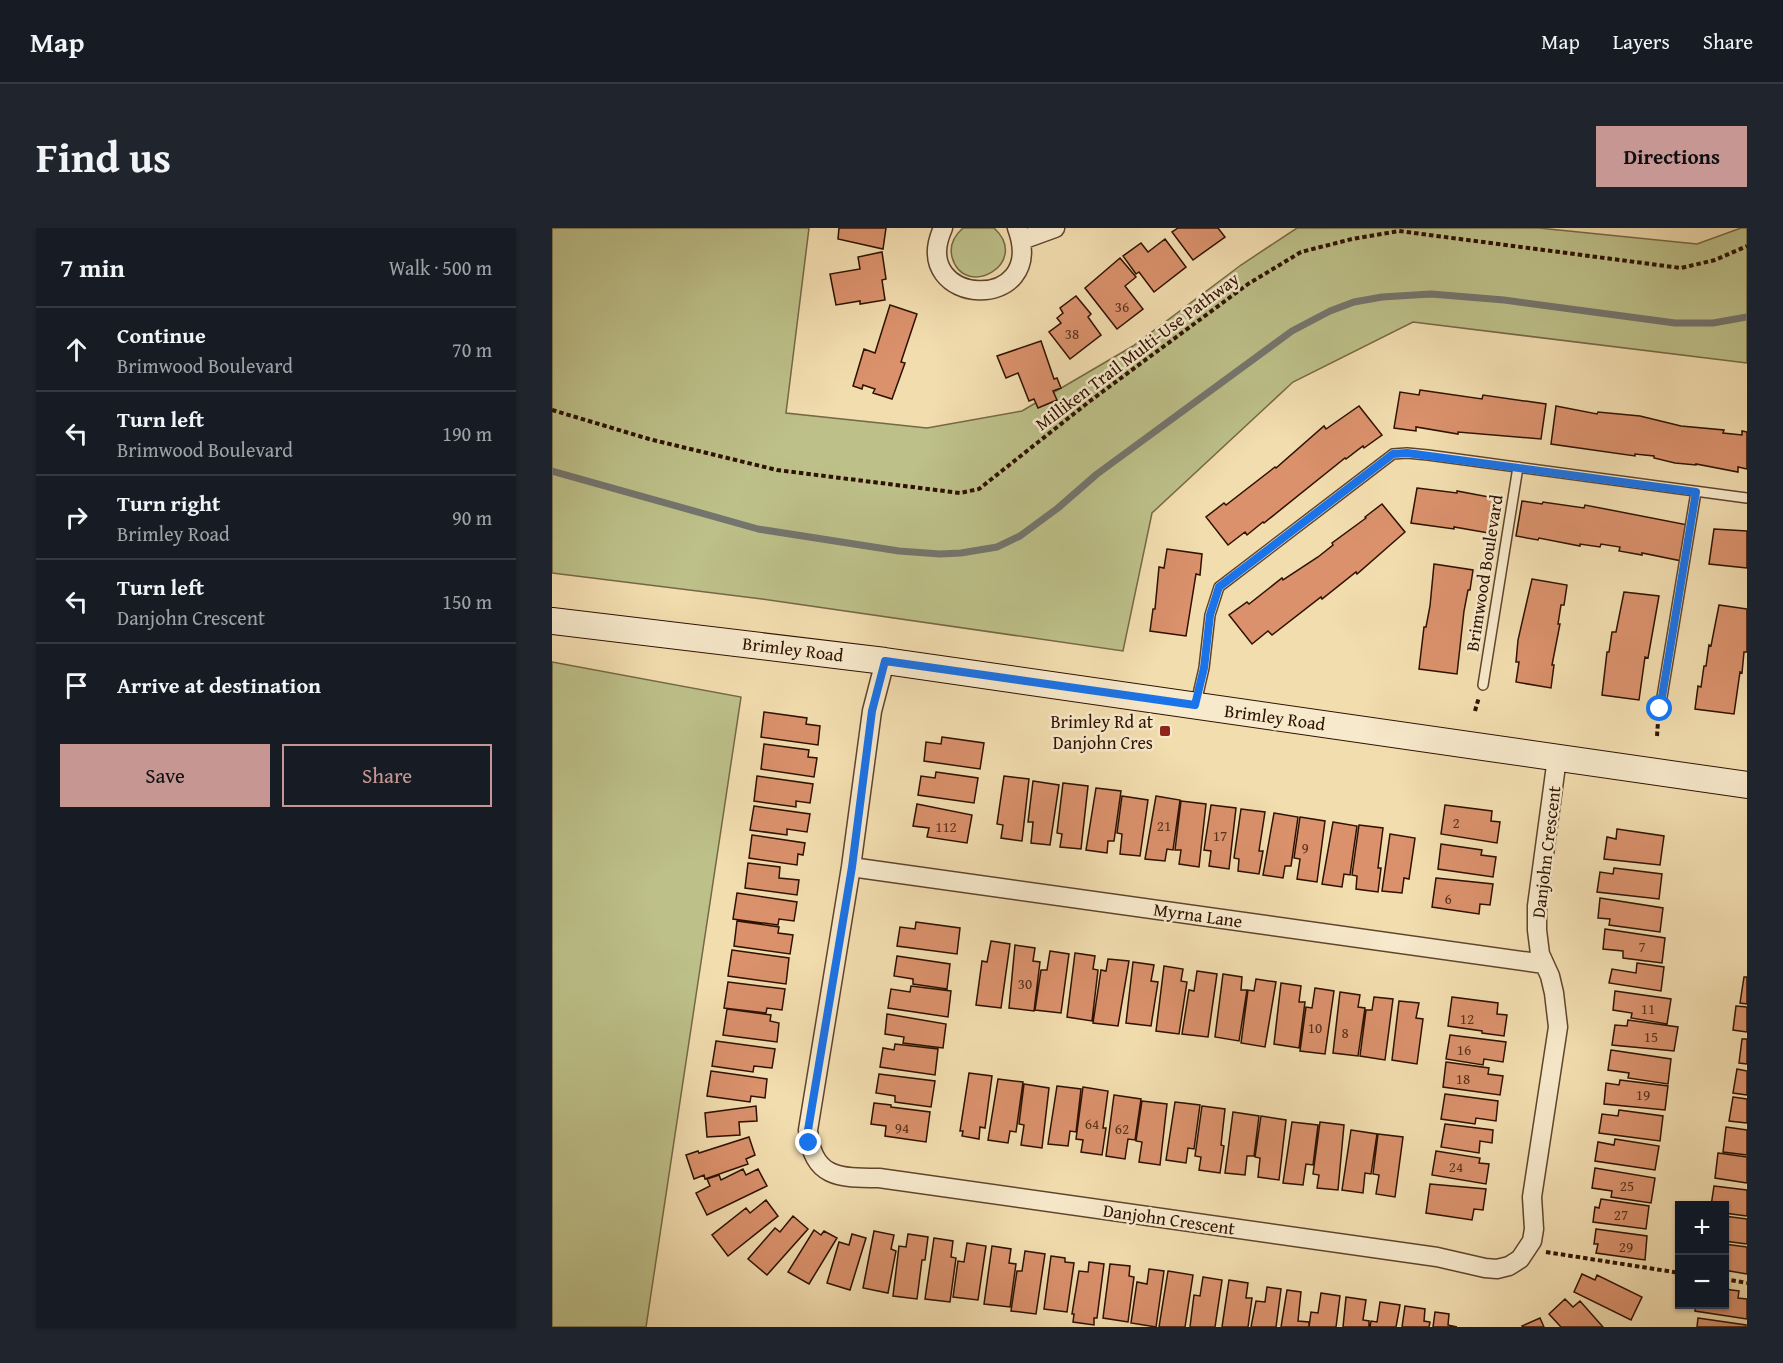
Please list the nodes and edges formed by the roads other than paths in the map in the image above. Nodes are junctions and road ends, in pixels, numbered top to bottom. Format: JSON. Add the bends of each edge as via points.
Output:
{"nodes":[{"id":1,"x":943,"y":228,"type":"edge"},
{"id":2,"x":1055,"y":228,"type":"edge"},
{"id":3,"x":1019,"y":234,"type":"edge"},
{"id":4,"x":1518,"y":467,"type":"junction"},
{"id":5,"x":1696,"y":492,"type":"junction"},
{"id":6,"x":1747,"y":498,"type":"edge"},
{"id":7,"x":552,"y":621,"type":"edge"},
{"id":8,"x":885,"y":661,"type":"junction"},
{"id":9,"x":1482,"y":685,"type":"dead end"},
{"id":10,"x":1195,"y":705,"type":"junction"},
{"id":11,"x":1660,"y":709,"type":"dead end"},
{"id":12,"x":1557,"y":758,"type":"junction"},
{"id":13,"x":1747,"y":785,"type":"edge"},
{"id":14,"x":852,"y":867,"type":"junction"},
{"id":15,"x":1544,"y":964,"type":"junction"}],
"edges":[{"from":1,"to":3,"type":"street","via":[[937,252],[940,265],[958,286],[971,291],[986,292],[1010,279],[1022,254]]},
{"from":2,"to":3,"type":"street"},
{"from":4,"to":5,"type":"lane"},
{"from":4,"to":9,"type":"lane","name":"Brimwood Boulevard"},
{"from":4,"to":10,"type":"lane","via":[[1393,454],[1219,587],[1210,615]]},
{"from":5,"to":6,"type":"lane"},
{"from":5,"to":11,"type":"lane"},
{"from":7,"to":8,"type":"main road","name":"Brimley Road"},
{"from":8,"to":10,"type":"main road","name":"Brimley Road"},
{"from":8,"to":14,"type":"street","name":"Danjohn Crescent","via":[[872,711]]},
{"from":10,"to":12,"type":"main road","name":"Brimley Road"},
{"from":12,"to":13,"type":"main road","name":"Brimley Road"},
{"from":12,"to":15,"type":"street","name":"Danjohn Crescent","via":[[1537,906]]},
{"from":14,"to":15,"type":"street","name":"Myrna Lane"},
{"from":14,"to":15,"type":"street","name":"Danjohn Crescent","via":[[808,1130],[809,1143],[821,1165],[849,1179],[879,1178],[1437,1257],[1485,1268],[1509,1266],[1520,1259],[1532,1241],[1532,1197],[1558,1027],[1554,993]]}]}
